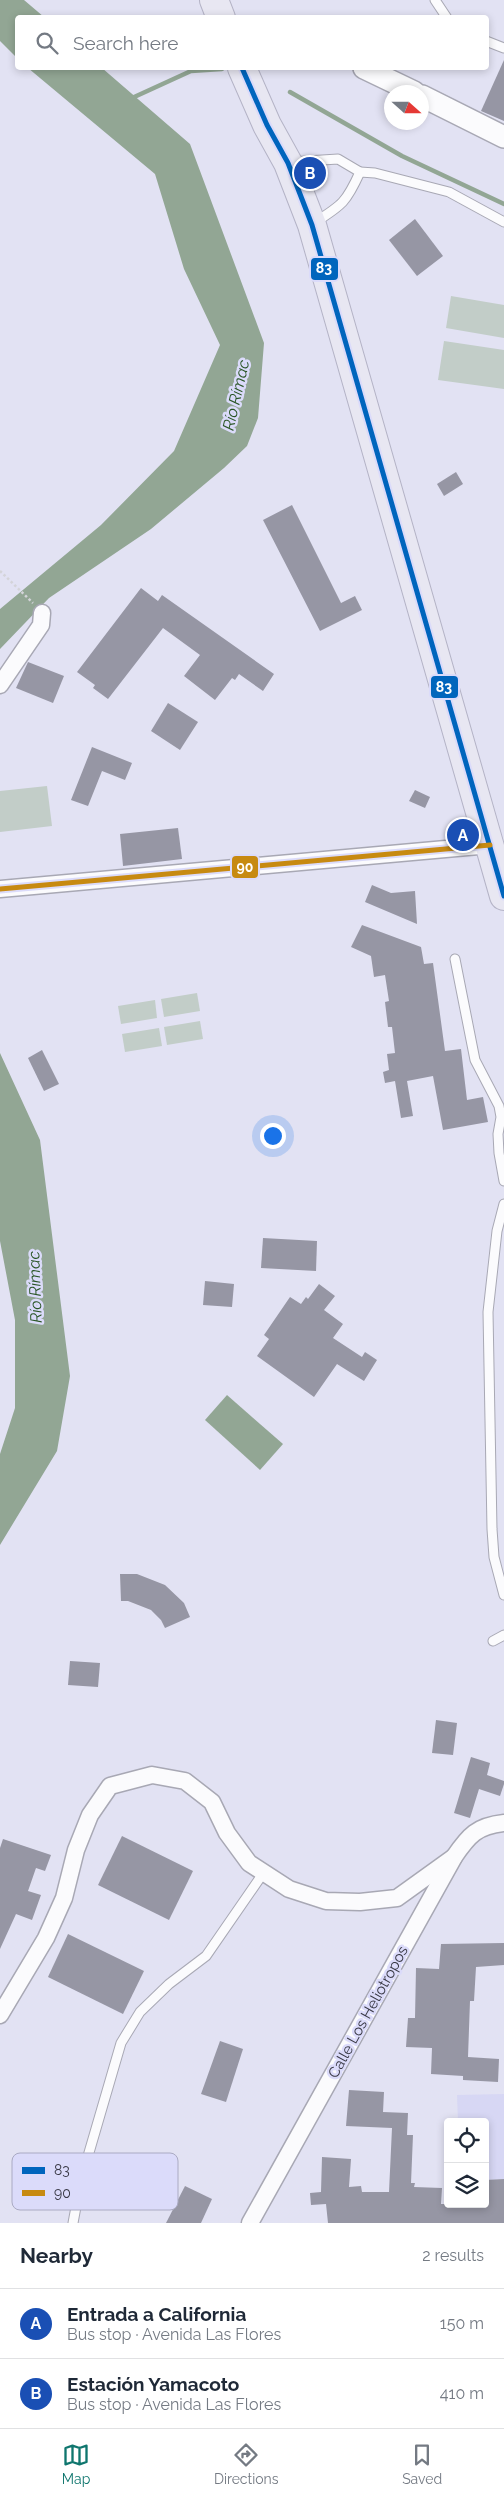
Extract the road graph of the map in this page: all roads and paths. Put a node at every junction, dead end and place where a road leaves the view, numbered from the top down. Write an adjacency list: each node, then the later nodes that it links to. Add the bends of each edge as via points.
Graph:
1 (214, 0): 4 (highway)
2 (233, 0): 5 (highway)
3 (435, 0): 6 (lane)
4 (220, 15)
5 (239, 15)
6 (445, 15)
7 (489, 42): 8 (lane)
8 (504, 48)
9 (243, 70): 15 (highway, via 266,125)
10 (262, 70): 15 (highway, via 282,119)
11 (368, 70): 12 (street)
12 (399, 85)
13 (429, 100): 14 (street)
14 (504, 137)
15 (288, 163): 16 (lane, via 338,159); 18 (highway)
16 (360, 172): 17 (lane, via 449,192); 18 (lane, via 349,197)
17 (504, 222)
18 (312, 225): 23 (highway)
19 (0, 571): 20 (path)
20 (22, 590)
21 (42, 613): 22 (street, via 40,625)
22 (0, 685)
23 (490, 845): 24 (street); 25 (highway)
24 (0, 889)
25 (504, 896)
26 (455, 959): 27 (lane, via 475,1060 499,1106 499,1153)
27 (504, 1181)
28 (504, 1204): 29 (lane, via 497,1231 488,1312 492,1530 494,1557)
29 (504, 1595)
30 (504, 1635): 31 (lane)
31 (493, 1640)
32 (504, 1823): 33 (street, Calle Los Heliotropos, via 485,1825 464,1841)
33 (454, 1857): 34 (street, via 397,1898 360,1902 326,1902 289,1889); 39 (street, Calle Los Heliotropos)
34 (264, 1872): 35 (street, via 243,1856 212,1802 185,1781 152,1775 110,1786 90,1815 76,1850 64,1898 46,1938); 36 (lane, via 206,1956 169,1984 140,2012 121,2043)
35 (0, 2014)
36 (89, 2153)
37 (75, 2210): 38 (lane)
38 (73, 2223)
39 (250, 2223)

